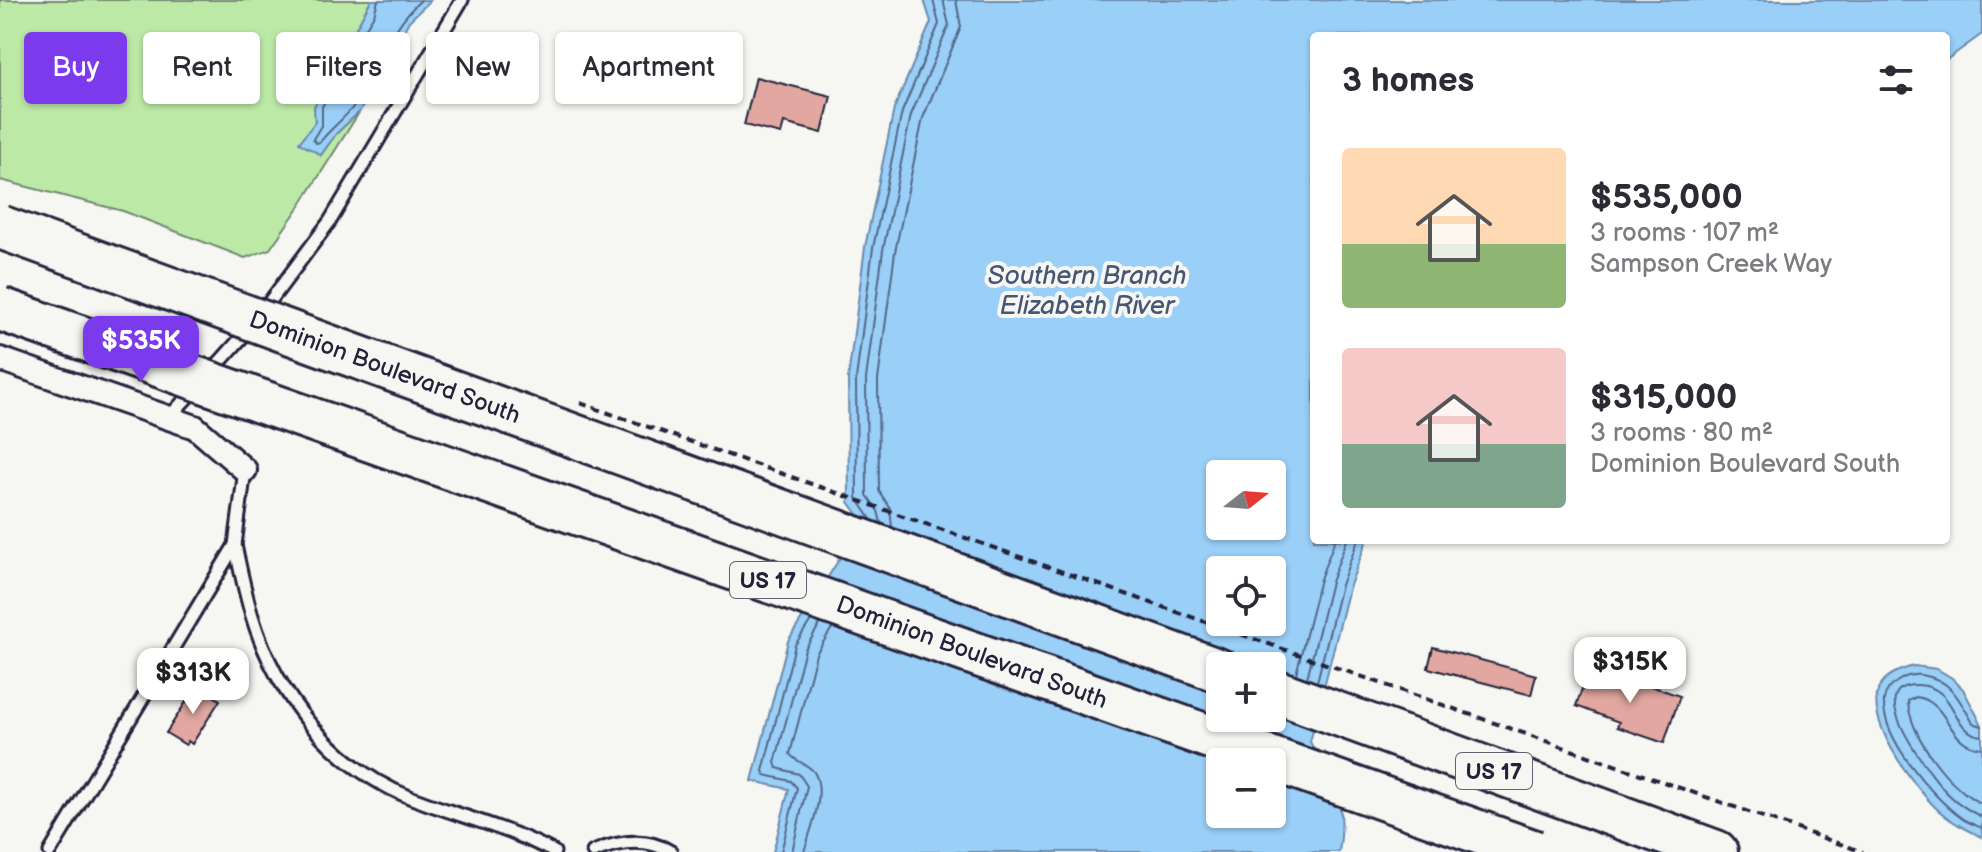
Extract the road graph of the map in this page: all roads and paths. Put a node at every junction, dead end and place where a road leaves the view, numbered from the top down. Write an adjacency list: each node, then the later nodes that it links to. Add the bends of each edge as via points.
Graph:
1 (462, 0): 6 (lane, via 330,221 237,344)
2 (0, 227): 9 (highway, Dominion Boulevard South, bridge)
3 (0, 309): 15 (highway, Dominion Boulevard South / US 17, bridge)
4 (0, 359): 6 (street)
5 (575, 401): 17 (path, bridge)
6 (169, 417): 7 (street, via 204,433)
7 (245, 470): 8 (lane)
8 (235, 545): 11 (lane); 12 (lane, via 263,647 300,713 329,745 408,797)
9 (1206, 666)
10 (1286, 695): 16 (highway, US 17)
11 (50, 852)
12 (554, 852)
13 (593, 852): 14 (lane, via 637,841)
14 (671, 852)
15 (1535, 852)
16 (1716, 852)
17 (1863, 852)

